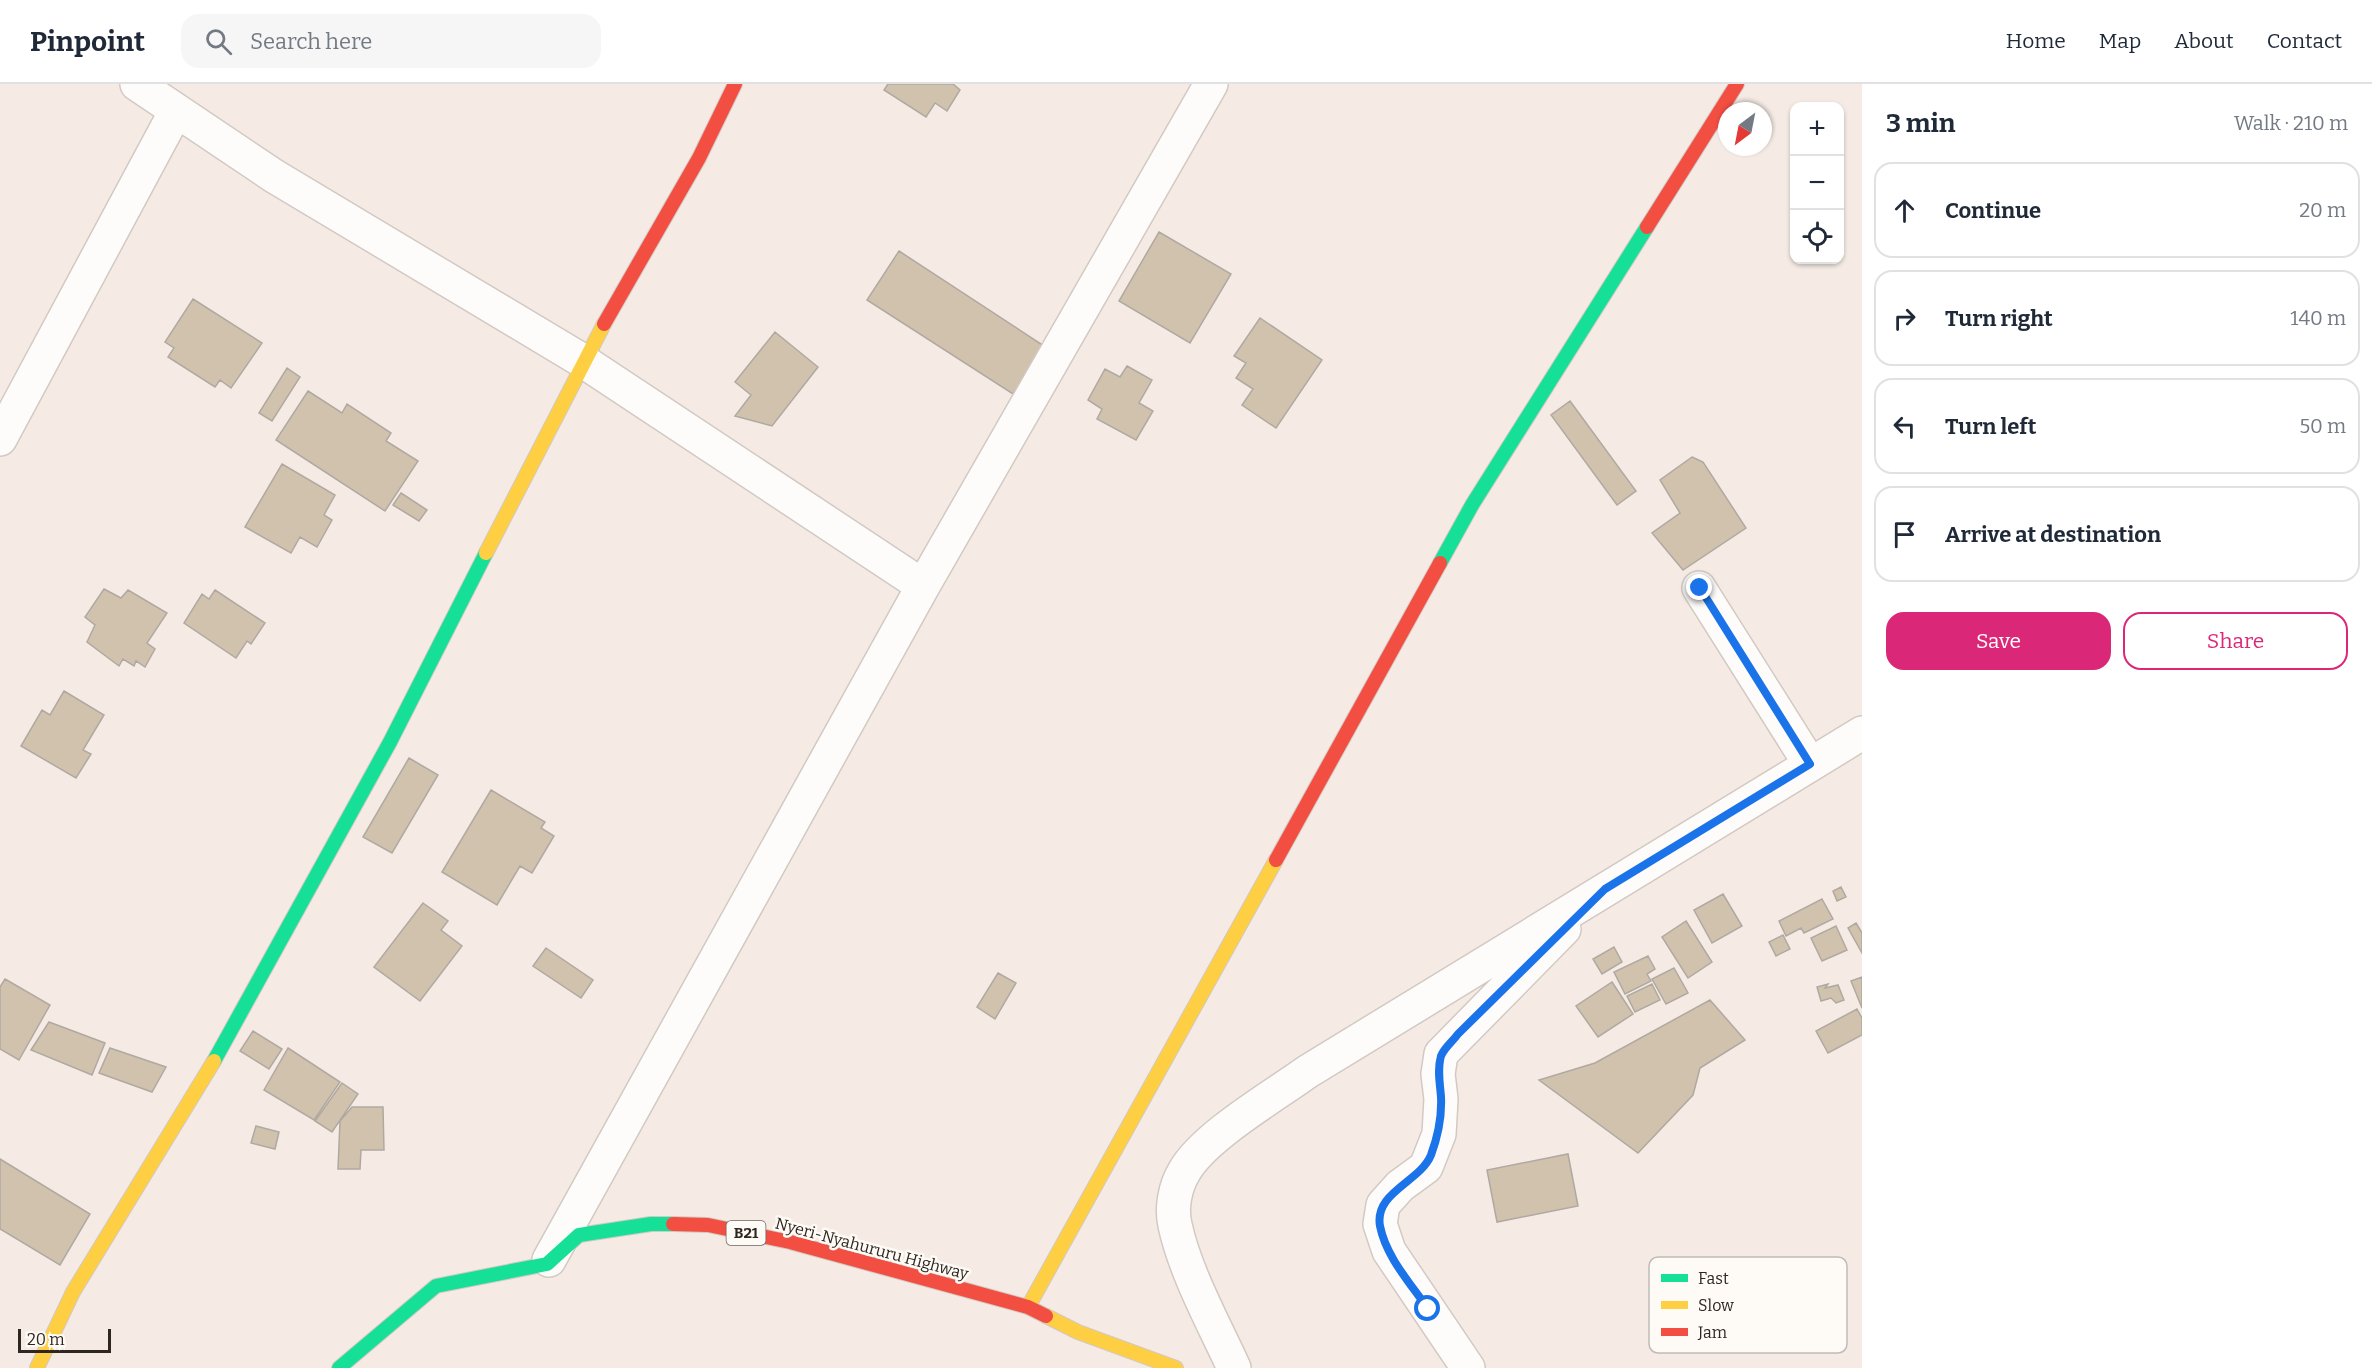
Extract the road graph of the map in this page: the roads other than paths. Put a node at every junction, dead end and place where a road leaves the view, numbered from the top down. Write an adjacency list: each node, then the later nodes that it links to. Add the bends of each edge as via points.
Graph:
1 (137, 84): 5 (street)
2 (735, 84): 6 (main road, via 699,158)
3 (1211, 84): 8 (street)
4 (1737, 84): 14 (main road, via 1472,505)
5 (176, 111): 6 (street, via 274,176); 7 (street)
6 (583, 361): 8 (street); 15 (main road, via 390,742 228,1038 73,1292)
7 (0, 439)
8 (922, 586): 13 (street)
9 (1700, 588): 11 (street)
10 (1862, 733): 11 (street)
11 (1810, 764): 12 (street)
12 (1605, 889): 18 (street, via 1307,1072 1221,1134 1194,1159 1177,1190 1175,1225 1192,1275); 19 (street, via 1441,1054 1439,1134 1426,1167 1383,1205 1380,1224 1389,1251)
13 (547, 1264): 14 (main road, Nyeri-Nyahururu Highway / B21, via 579,1234 651,1224 708,1225 789,1242); 16 (main road, via 436,1286)
14 (1028, 1307): 17 (main road, Nyeri-Nyahururu Highway / B21, via 1078,1332)
15 (36, 1368)
16 (339, 1368)
17 (1176, 1368)
18 (1234, 1368)
19 (1468, 1368)

